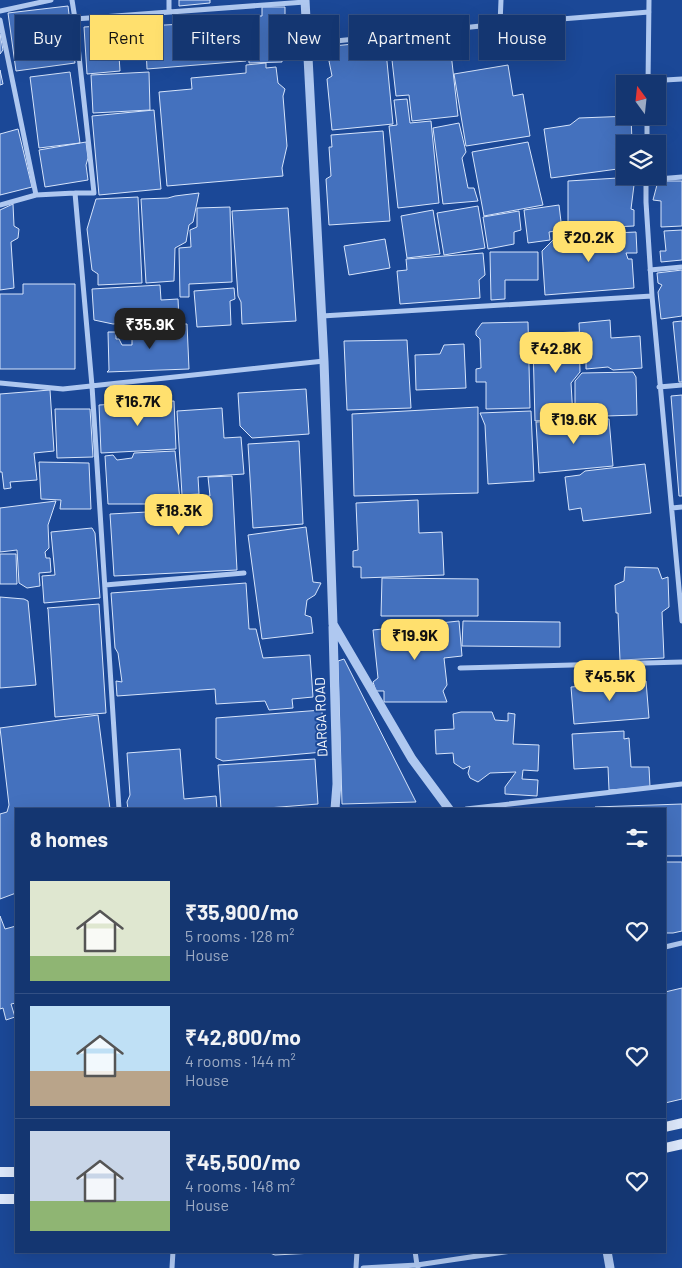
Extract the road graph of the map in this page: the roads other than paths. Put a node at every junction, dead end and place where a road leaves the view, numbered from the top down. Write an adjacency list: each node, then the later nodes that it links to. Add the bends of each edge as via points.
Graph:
1 (51, 0): 7 (street)
2 (72, 0): 10 (street)
3 (168, 0): 8 (street)
4 (501, 0): 12 (street)
5 (649, 0): 9 (street)
6 (305, 1): 8 (street); 11 (street, DARGA ROAD)
7 (0, 11)
8 (169, 12): 13 (street)
9 (649, 12): 14 (street); 20 (street)
10 (74, 15)
11 (306, 15)
12 (500, 15)
13 (80, 19)
14 (565, 19)
15 (0, 20): 27 (street)
16 (479, 26): 17 (street)
17 (339, 41)
18 (79, 60): 26 (street, via 94,193)
19 (308, 60): 32 (street, DARGA ROAD)
20 (648, 75)
21 (682, 79): 22 (street)
22 (666, 80)
23 (666, 177): 24 (street)
24 (682, 177)
25 (646, 185): 30 (street)
26 (75, 193): 27 (street); 36 (street)
27 (36, 195): 28 (street)
28 (0, 205)
29 (682, 266): 30 (street)
30 (650, 270): 31 (street)
31 (652, 296): 32 (street); 37 (street)
32 (322, 316): 33 (street, DARGA ROAD)
33 (324, 361): 36 (street); 43 (street, DARGA ROAD)
34 (0, 383): 36 (street, via 63,388)
35 (682, 385): 37 (street)
36 (92, 386): 41 (street)
37 (659, 387): 39 (street)
38 (682, 507): 39 (street)
39 (672, 508): 42 (street)
40 (244, 573): 41 (street)
41 (105, 585): 47 (street)
42 (682, 621)
43 (333, 624): 48 (street, DARGA ROAD); 49 (street, via 412,759)
44 (682, 662): 45 (street)
45 (460, 668)
46 (682, 784): 50 (street)
47 (119, 808)
48 (335, 808)
49 (448, 808)
50 (475, 808)
51 (682, 943): 52 (street)
52 (666, 947)
53 (682, 1123): 54 (main road)
54 (666, 1127)
55 (682, 1144): 56 (main road)
56 (666, 1148)
57 (0, 1172): 58 (main road)
58 (15, 1172)
59 (0, 1199): 60 (main road)
60 (15, 1199)
61 (174, 1253): 67 (street)
62 (357, 1253): 68 (street)
63 (415, 1253): 66 (street)
64 (499, 1253): 66 (street)
65 (607, 1253): 70 (street)
66 (418, 1266): 69 (street)
67 (172, 1268)
68 (356, 1268)
69 (363, 1268)
70 (610, 1268)

